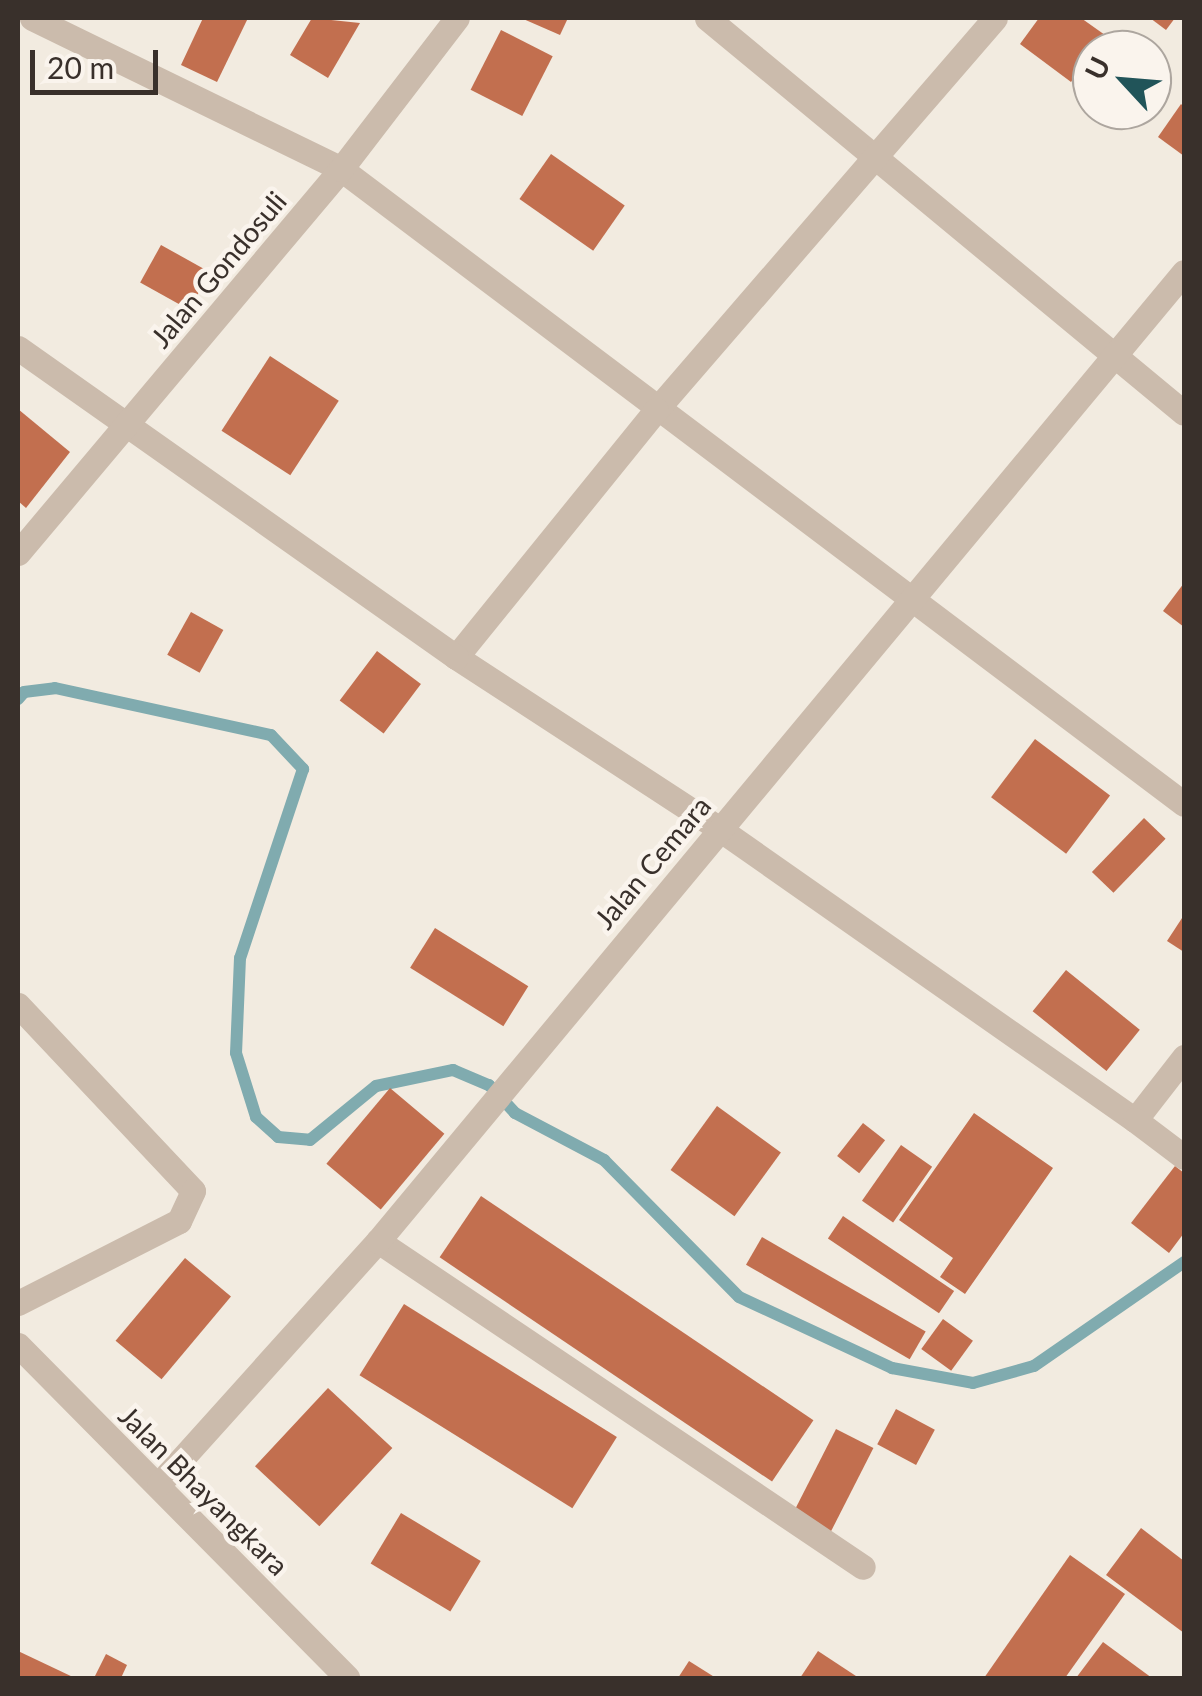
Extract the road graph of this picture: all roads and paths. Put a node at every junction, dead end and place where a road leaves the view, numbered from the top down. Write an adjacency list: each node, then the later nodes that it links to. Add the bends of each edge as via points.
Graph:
1 (32, 18): 6 (street)
2 (458, 18): 6 (street, Jalan Gondosuli)
3 (707, 18): 5 (street)
4 (995, 18): 5 (street)
5 (880, 155): 9 (street); 10 (street)
6 (341, 169): 10 (street); 12 (street, Jalan Gondosuli)
7 (1184, 272): 9 (street, Jalan Cemara)
8 (18, 348): 12 (street)
9 (1114, 356): 11 (street); 14 (street, Jalan Cemara)
10 (656, 410): 14 (street); 15 (street)
11 (1184, 414)
12 (127, 424): 13 (street, Jalan Gondosuli); 15 (street)
13 (18, 553)
14 (909, 598): 16 (street); 17 (street, Jalan Cemara)
15 (456, 656): 17 (street)
16 (1184, 804)
17 (718, 828): 20 (street); 22 (street, Jalan Cemara)
18 (18, 1005): 23 (street, via 193,1191 179,1221)
19 (1184, 1057): 20 (street)
20 (1135, 1120): 21 (street)
21 (1184, 1157)
22 (378, 1240): 25 (street, Jalan Cemara); 26 (street)
23 (18, 1303)
24 (18, 1344): 25 (street, Jalan Bhayangkara)
25 (159, 1484): 27 (street, Jalan Bhayangkara)
26 (863, 1567)
27 (346, 1678)

